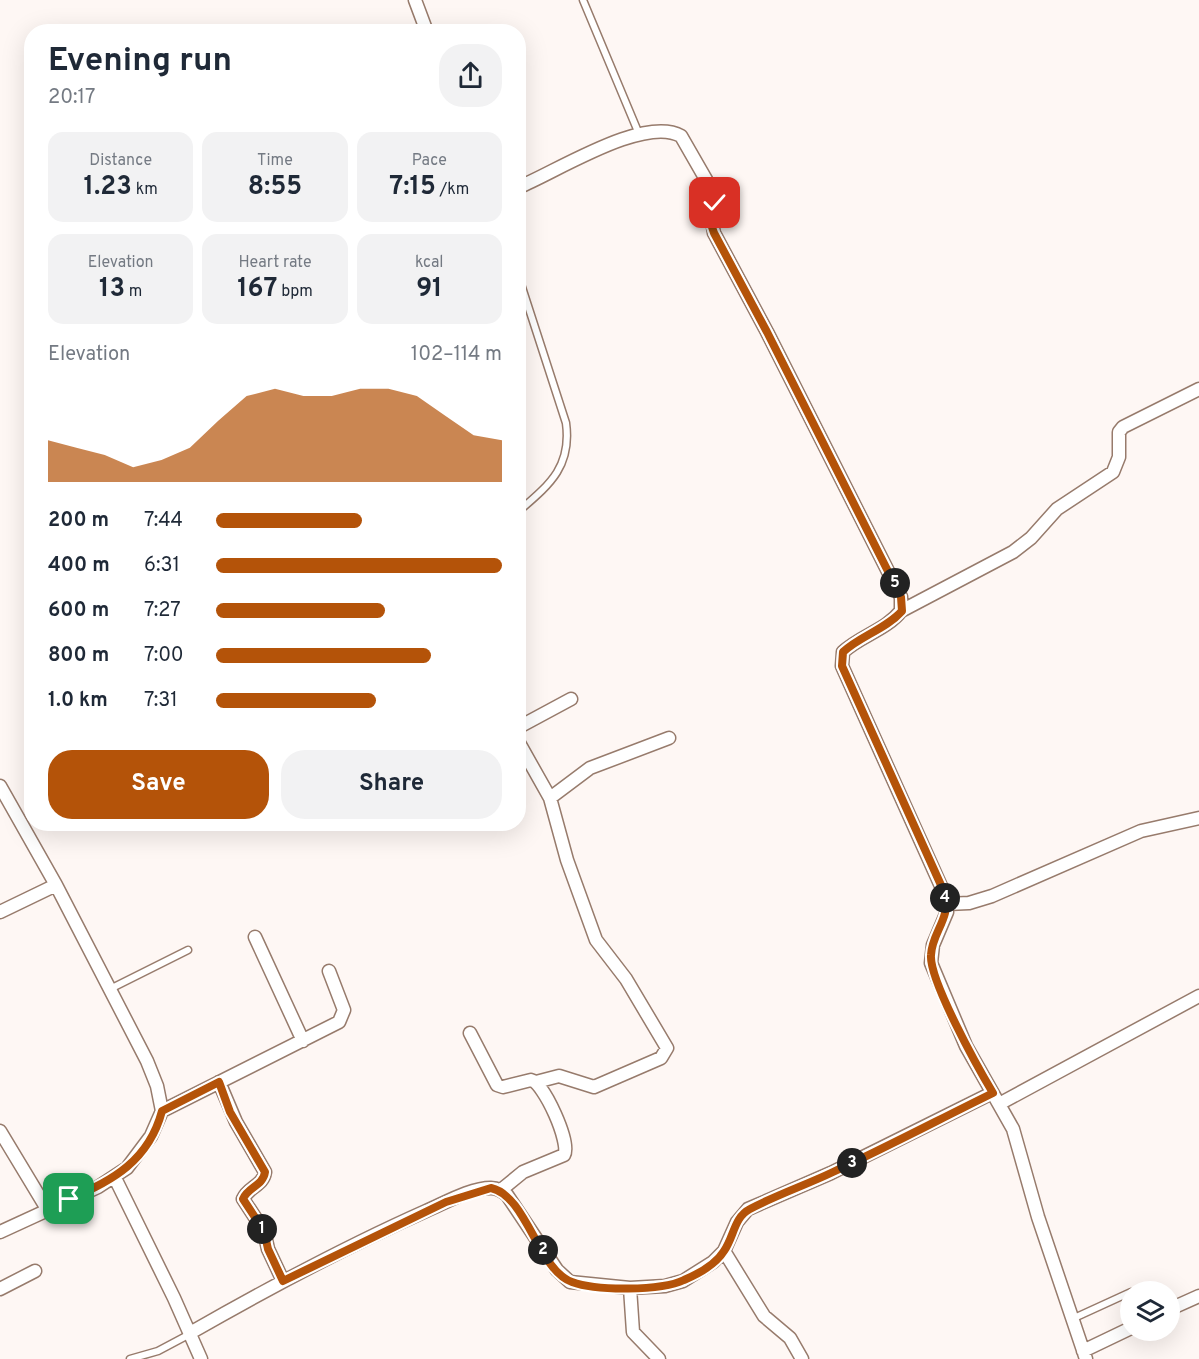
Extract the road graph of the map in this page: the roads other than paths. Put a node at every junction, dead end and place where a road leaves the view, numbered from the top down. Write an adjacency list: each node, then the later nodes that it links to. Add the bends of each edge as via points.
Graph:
1 (415, 0): 3 (street)
2 (583, 0): 4 (lane)
3 (424, 24)
4 (639, 135): 5 (street, via 602,146); 9 (street, via 667,132 681,136 707,180 715,196 711,224 714,233 897,588)
5 (526, 184)
6 (526, 300): 8 (lane, via 566,423 568,441 553,480)
7 (1199, 389): 9 (street, via 1123,427 1113,472 1057,509 1022,546)
8 (526, 505)
9 (902, 611): 20 (street, via 849,646 843,652 842,666)
10 (571, 699): 11 (street)
11 (526, 723)
12 (669, 738): 15 (street, via 590,768)
13 (526, 755): 15 (street)
14 (0, 786): 17 (street)
15 (550, 798): 30 (street, via 596,940 626,978 667,1048 661,1058 594,1087 559,1076)
16 (1199, 818): 20 (street, via 1141,831 992,896)
17 (24, 828)
18 (25, 831): 19 (street)
19 (56, 885): 21 (street); 25 (street)
20 (947, 904): 31 (street, via 931,963 966,1046)
21 (0, 912)
22 (255, 937): 28 (street)
23 (188, 950): 25 (lane)
24 (329, 971): 28 (street, via 344,1015 334,1026)
25 (110, 989): 33 (street, via 147,1061)
26 (1199, 996): 32 (street)
27 (470, 1033): 30 (street, via 497,1085)
28 (303, 1041): 29 (street)
29 (219, 1082): 33 (street); 41 (street, via 230,1112 265,1172 261,1182 243,1199 264,1231)
30 (537, 1082): 36 (street, via 567,1150 559,1158 523,1173)
31 (993, 1093): 32 (street); 39 (street, via 748,1209 737,1222)
32 (999, 1104): 47 (street, via 1019,1146)
33 (162, 1111): 35 (street, via 139,1153)
34 (0, 1131): 37 (street)
35 (116, 1178): 37 (street); 48 (street)
36 (501, 1190): 41 (street, via 480,1190 446,1202); 42 (street, via 563,1277 580,1284)
37 (47, 1209): 38 (street)
38 (0, 1232)
39 (724, 1251): 42 (street, via 683,1281); 54 (street, via 764,1316 790,1338)
40 (35, 1271): 43 (street)
41 (283, 1281): 48 (street)
42 (630, 1288): 53 (street, via 633,1332)
43 (0, 1289)
44 (1199, 1296): 46 (street)
45 (1120, 1297): 47 (lane)
46 (1180, 1305)
47 (1072, 1319): 50 (street)
48 (190, 1333): 51 (lane, via 158,1351); 52 (street)
49 (1120, 1334): 50 (street)
50 (1084, 1355)
51 (130, 1359)
52 (201, 1359)
53 (659, 1359)
54 (802, 1359)

